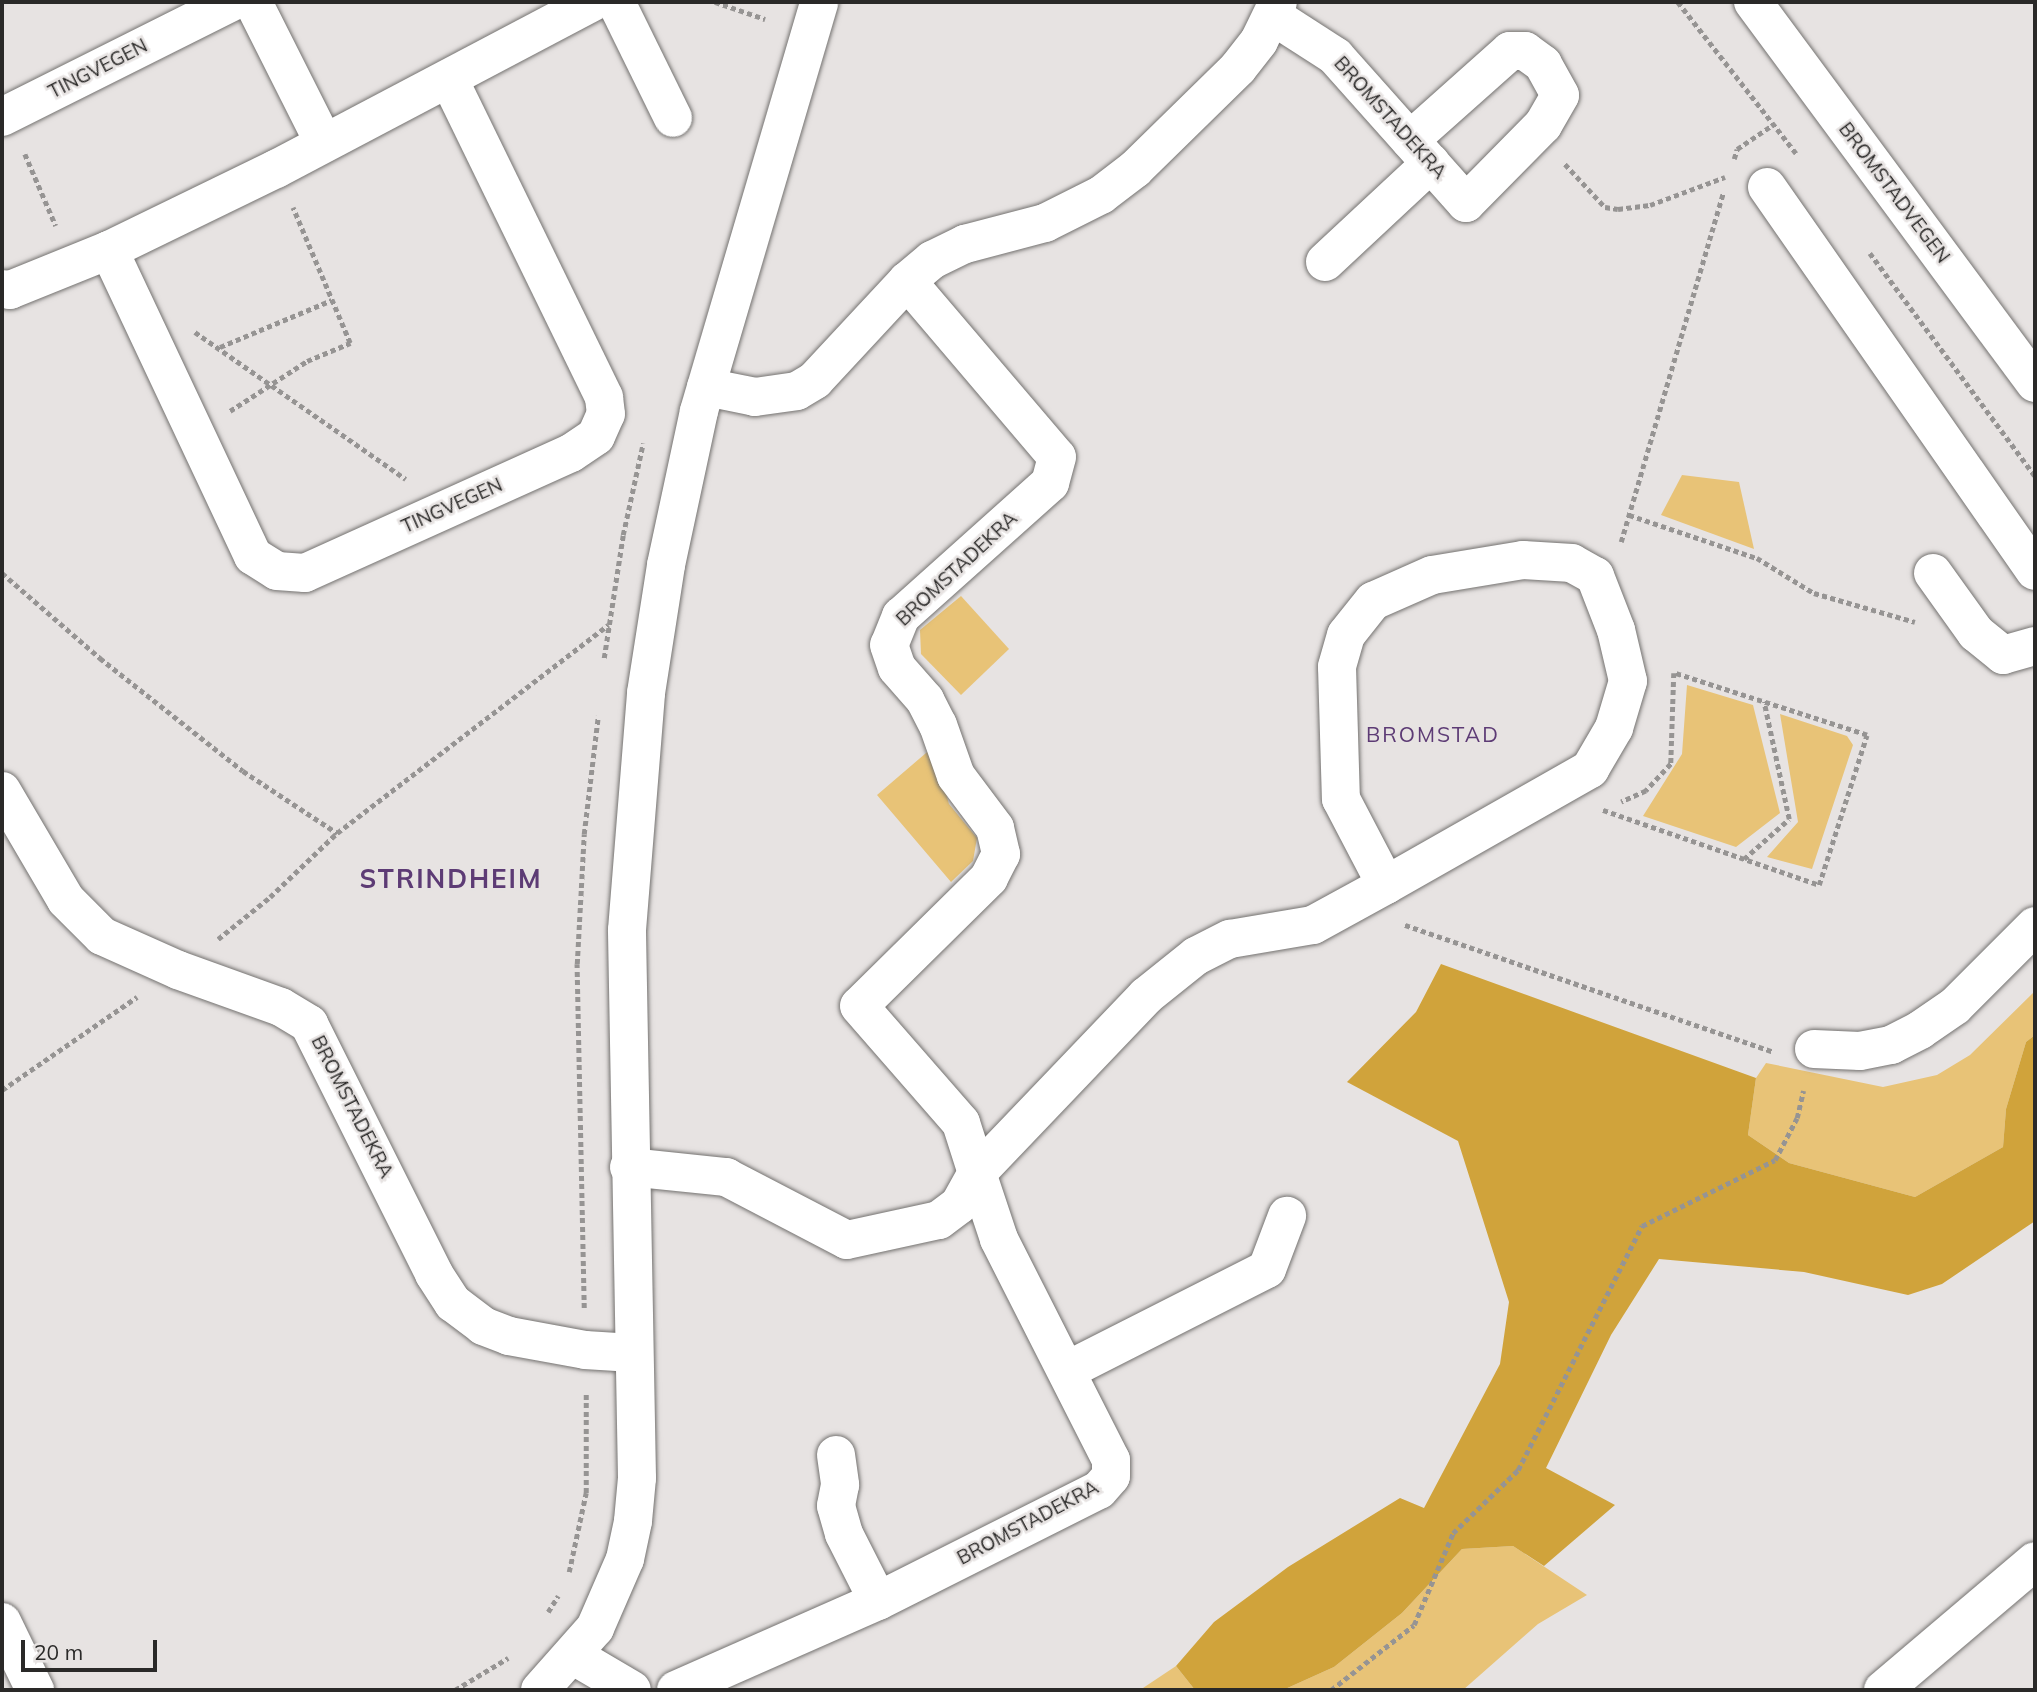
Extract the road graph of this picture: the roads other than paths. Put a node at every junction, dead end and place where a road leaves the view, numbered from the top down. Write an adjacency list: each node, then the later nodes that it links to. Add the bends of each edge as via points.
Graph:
1 (232, 2): 9 (street, TINGVEGEN)
2 (253, 2): 11 (street)
3 (593, 2): 8 (street)
4 (616, 2): 10 (street)
5 (818, 2): 19 (street)
6 (1752, 2): 18 (street, BROMSTADVEGEN)
7 (1276, 9): 12 (street, BROMSTADEKRA, via 1335,56); 16 (street, BROMSTADEKRA, via 1238,68 1135,169 1101,195 1045,223 965,244 932,260)
8 (449, 79): 11 (street); 14 (street, TINGVEGEN, via 598,379 606,414 596,436 586,445 305,573 277,571 253,556)
9 (5, 116)
10 (673, 118)
11 (323, 141): 14 (street, via 276,169)
12 (1421, 152): 12 (street, BROMSTADEKRA, via 1510,51 1525,51 1543,64 1560,95 1559,104 1466,203); 15 (street)
13 (1767, 187): 20 (street)
14 (109, 250): 17 (street, via 10,290)
15 (1325, 262)
16 (907, 281): 19 (street, BROMSTADEKRA, via 815,380 797,391 755,397); 28 (street, BROMSTADEKRA, via 1057,457 1050,483 901,616 889,645 897,668 925,700 968,796 995,828 1001,854 989,878 859,1006 961,1123)
17 (2, 289)
18 (2035, 383)
19 (706, 387): 27 (street, via 666,565 634,808 627,930)
20 (2035, 571)
21 (1933, 573): 22 (street, via 1976,633 2003,655)
22 (2035, 646)
23 (2, 791): 30 (street, BROMSTADEKRA, via 82,918 125,949 281,1007 309,1024 434,1274 453,1303 483,1326 509,1336 585,1350)
24 (1386, 885): 24 (street, via 1590,769 1614,728 1628,681 1616,630 1595,576 1572,563 1523,560 1432,575 1373,601 1346,635 1337,667 1341,799); 28 (street, via 1313,925 1230,939 1196,956 1146,996)
25 (2035, 926): 26 (street, via 1955,1006 1920,1030 1892,1045)
26 (1812, 1057)
27 (629, 1167): 28 (street, via 726,1177 847,1240 939,1220 959,1205); 30 (street)
28 (977, 1173): 31 (street, BROMSTADEKRA, via 999,1239)
29 (1287, 1216): 31 (street, via 1267,1269)
30 (633, 1353): 36 (street, via 637,1478 633,1521 612,1593)
31 (1068, 1370): 34 (street, BROMSTADEKRA, via 1111,1460 1111,1476 1099,1490)
32 (836, 1455): 34 (street, via 836,1506 844,1534)
33 (2035, 1561): 41 (street)
34 (878, 1601): 40 (street, BROMSTADEKRA)
35 (2, 1622): 37 (street)
36 (574, 1656): 38 (street); 39 (street)
37 (35, 1690)
38 (540, 1690)
39 (632, 1690)
40 (676, 1690)
41 (1883, 1690)

